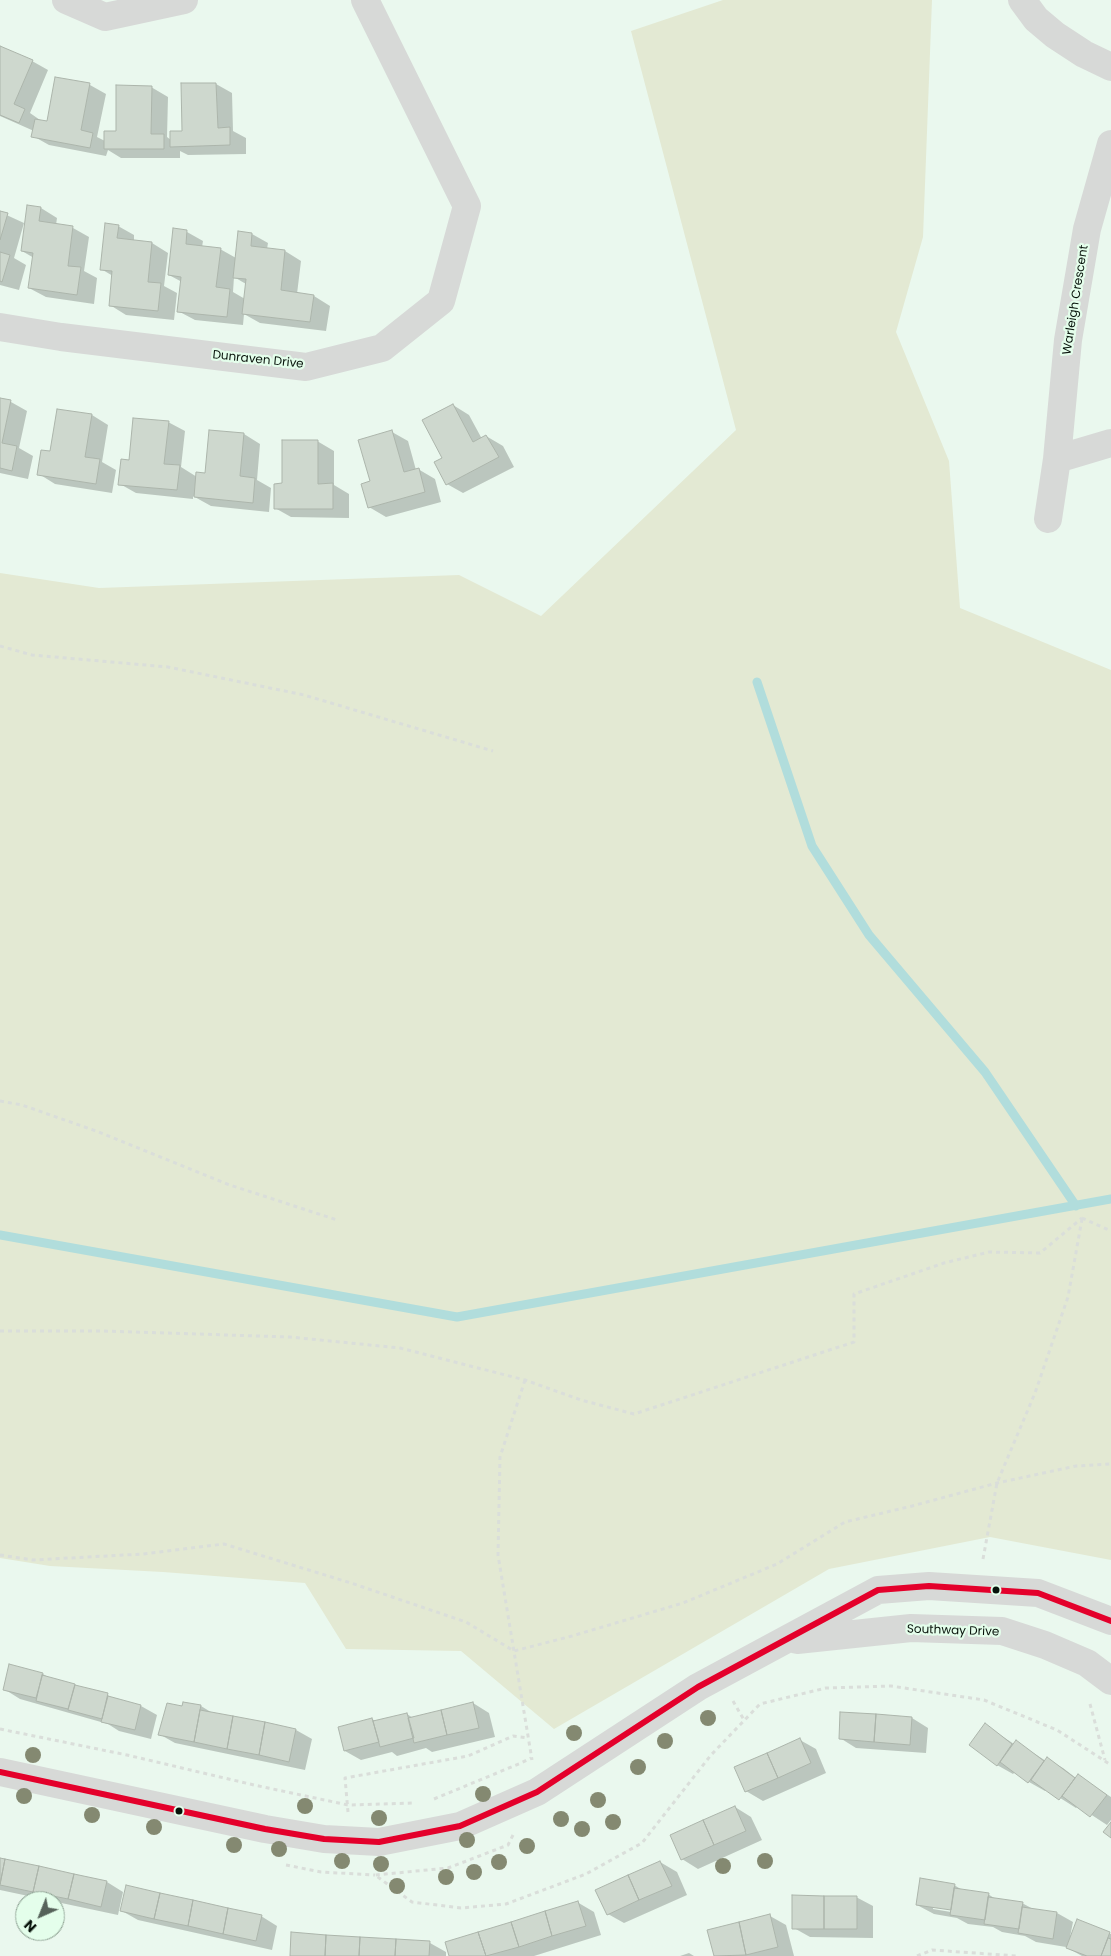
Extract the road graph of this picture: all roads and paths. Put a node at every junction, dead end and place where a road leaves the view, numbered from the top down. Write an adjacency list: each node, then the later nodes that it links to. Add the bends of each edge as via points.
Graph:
1 (66, 0): 2 (street, via 105,17)
2 (184, 0)
3 (364, 0): 7 (street, Dunraven Drive, via 467,206 441,301 382,348 306,367 61,338)
4 (1022, 0): 5 (street, via 1054,35)
5 (1111, 67)
6 (1111, 144): 9 (street, Warleigh Crescent, via 1086,238 1068,340)
7 (0, 327)
8 (1111, 444): 9 (street)
9 (1057, 459): 10 (street, Warleigh Crescent)
10 (1048, 519)
11 (0, 646): 12 (path, via 32,655 168,667 304,695)
12 (494, 751)
13 (0, 1101): 15 (path, via 78,1124 227,1184)
14 (1082, 1218): 16 (path); 18 (path, via 1040,1253 989,1252 944,1263 854,1294 854,1342 634,1414); 20 (path, via 1068,1297 1035,1393)
15 (337, 1220)
16 (1111, 1231)
17 (0, 1331): 18 (path, via 290,1336 400,1348)
18 (525, 1380): 25 (path, via 500,1457 498,1555)
19 (1111, 1464): 20 (path, via 1076,1466)
20 (997, 1484): 22 (path); 25 (path, via 845,1522 777,1564 683,1603)
21 (0, 1556): 25 (path, via 33,1560 143,1554 224,1544 466,1622)
22 (977, 1588): 23 (street, Southway Drive, via 1038,1593); 24 (street, Southway Drive, via 929,1586 878,1590)
23 (1111, 1621)
24 (784, 1641): 26 (street, Southway Drive, via 911,1628 1002,1631); 34 (street, Southway Drive, via 698,1687)
25 (514, 1651): 29 (path)
26 (1087, 1663): 27 (street, Southway Drive); 31 (path, via 1087,1692)
27 (1111, 1681)
28 (0, 1729): 37 (path)
29 (528, 1738): 30 (path); 37 (path, via 513,1736 468,1756 344,1778)
30 (531, 1758): 34 (path); 35 (path)
31 (1105, 1761): 32 (path); 34 (path, via 1056,1730 984,1700 891,1686 826,1688 760,1704 711,1755 642,1843 586,1874 506,1904 461,1908 412,1902 375,1876 448,1868 508,1845)
32 (1111, 1765)
33 (0, 1772): 34 (street, Southway Drive, via 265,1829 324,1840 359,1842 379,1842 460,1826)
34 (537, 1792)
35 (433, 1799)
36 (415, 1803): 37 (path)
37 (348, 1805)
38 (917, 1956): 39 (path, via 932,1950)
39 (1017, 1956)

